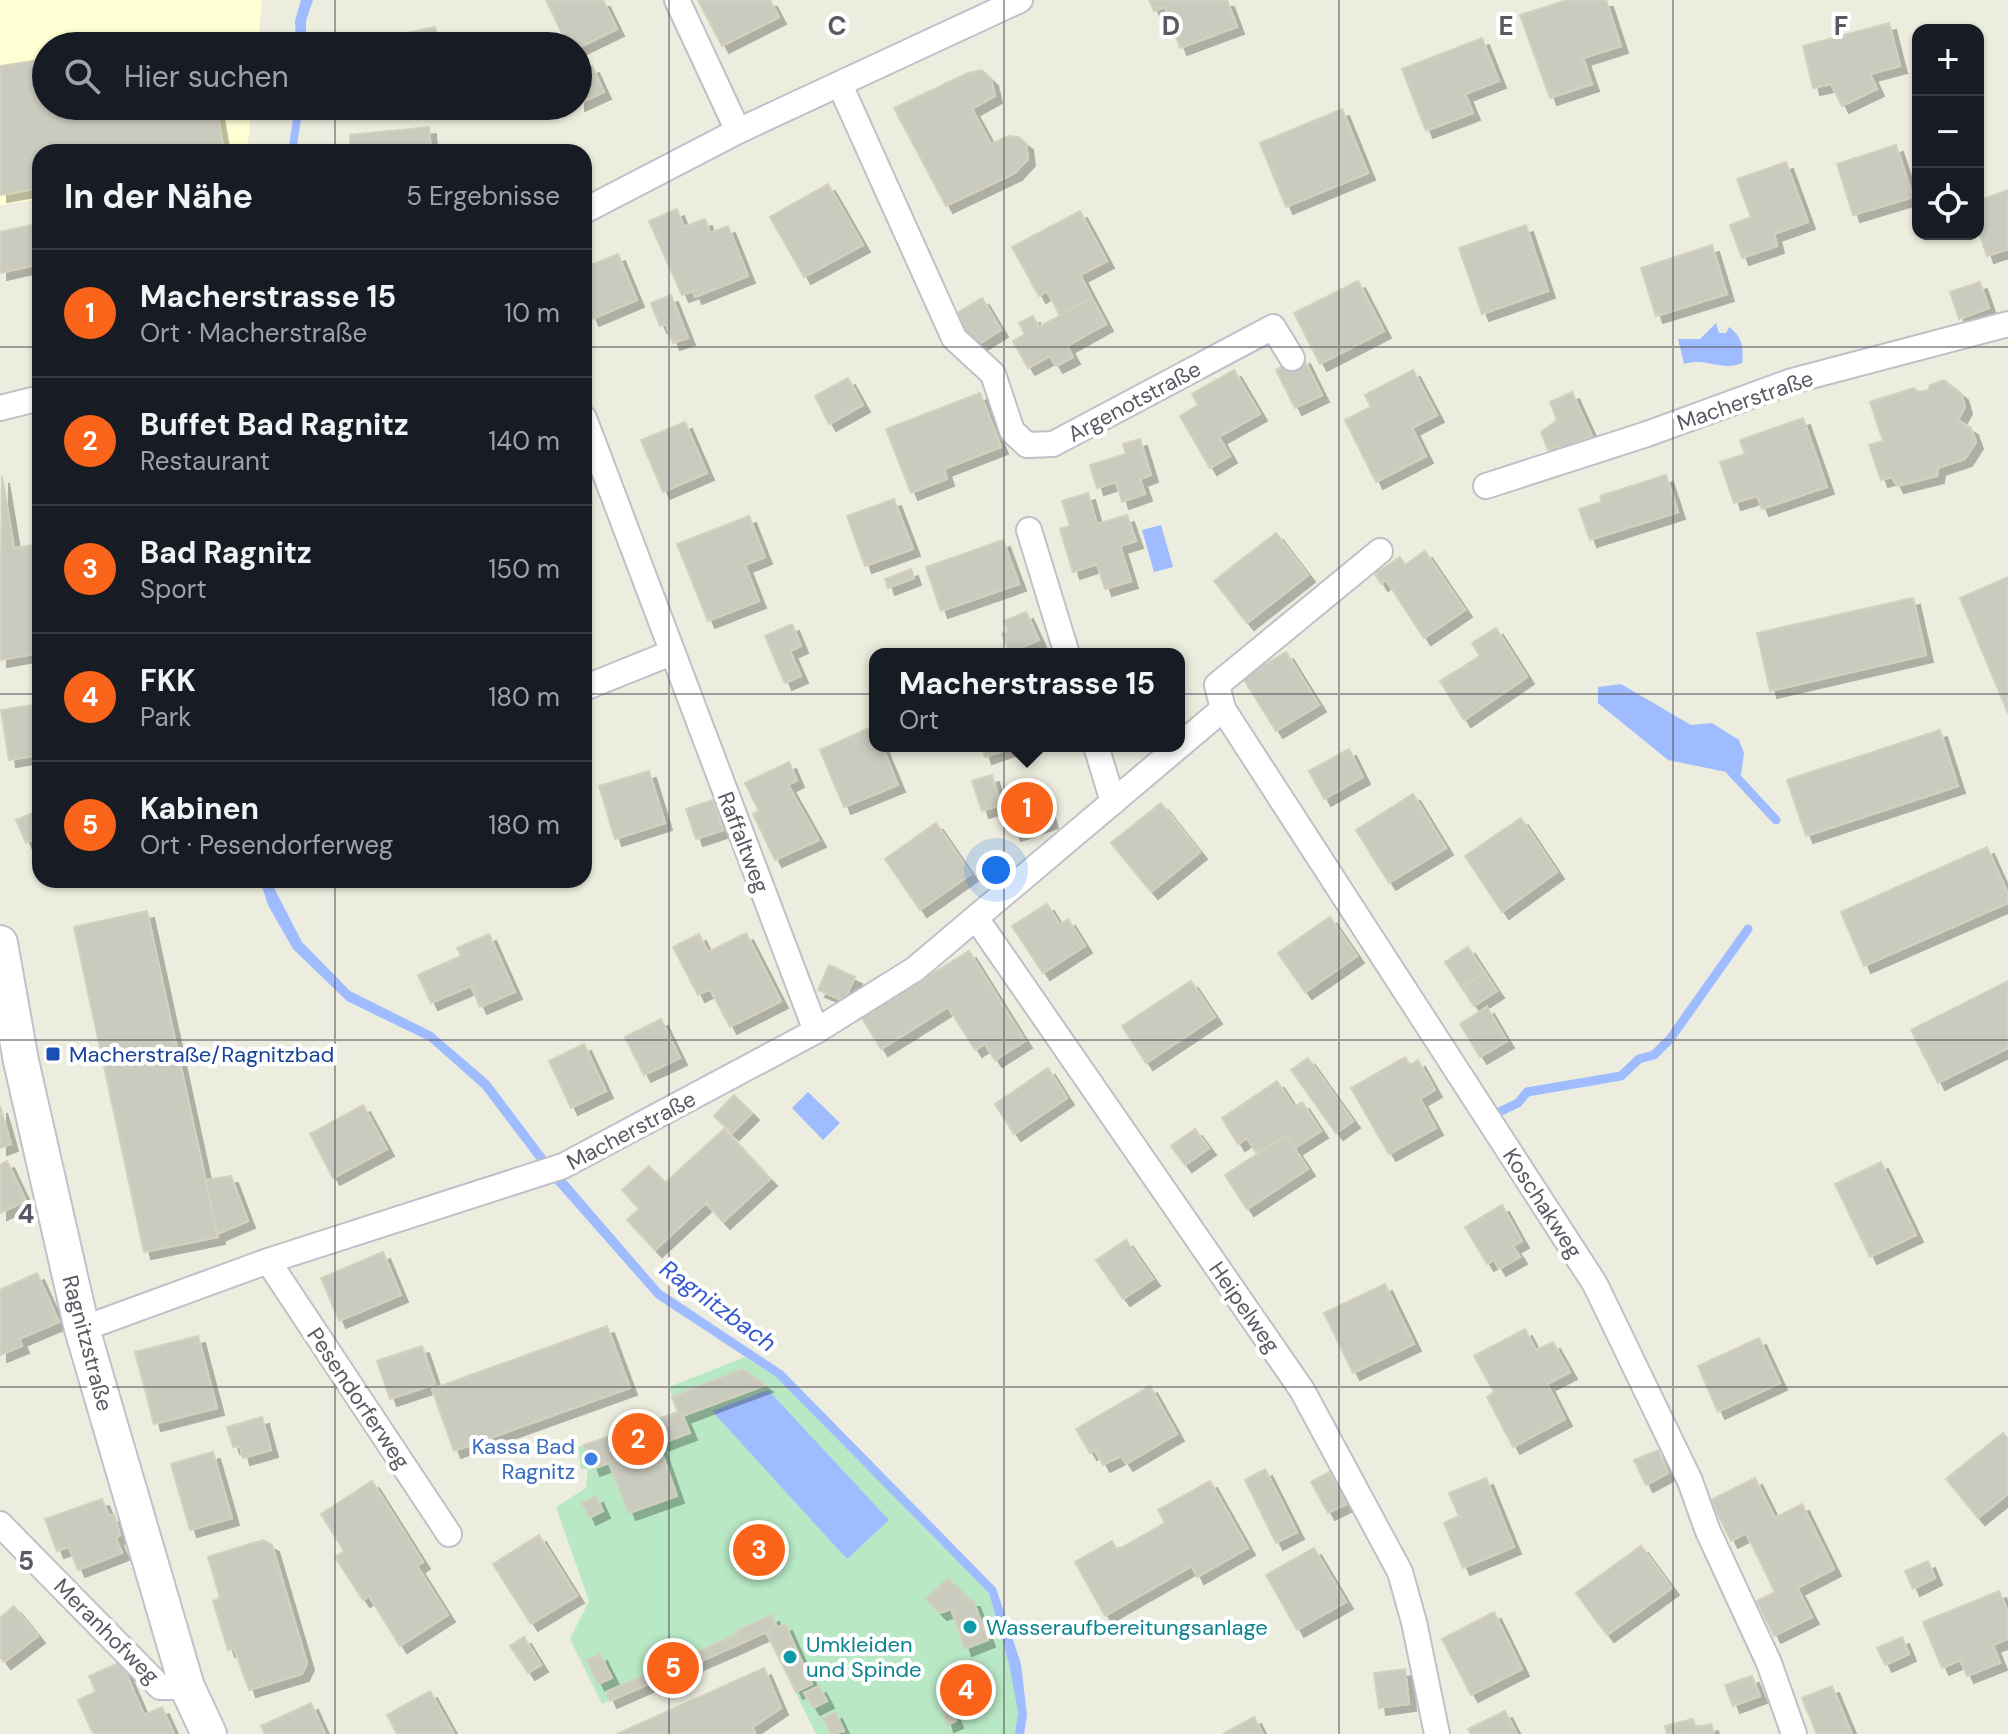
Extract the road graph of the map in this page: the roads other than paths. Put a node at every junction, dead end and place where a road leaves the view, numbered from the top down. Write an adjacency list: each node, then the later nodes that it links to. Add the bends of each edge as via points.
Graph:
1 (677, 0): 4 (street)
2 (1020, 0): 3 (street)
3 (840, 85): 4 (street); 7 (street, Argenotstraße, via 954,338 993,374 1012,431 1027,445 1053,444 1273,327)
4 (738, 131): 5 (street)
5 (592, 207)
6 (2008, 324): 11 (street, Macherstraße, via 1792,381)
7 (1292, 358)
8 (32, 400): 9 (street)
9 (0, 408)
10 (592, 440): 15 (street, Raffaltweg)
11 (1486, 486)
12 (1029, 530): 14 (street)
13 (1380, 551): 17 (street, via 1217,685)
14 (1065, 648)
15 (671, 653): 16 (street); 24 (street, Raffaltweg)
16 (592, 685)
17 (1223, 709): 18 (street, Macherstraße); 32 (street, Koschakweg, via 1595,1284 1690,1481)
18 (1185, 741)
19 (1098, 752): 21 (street)
20 (1172, 752): 21 (street, Macherstraße)
21 (1113, 802): 22 (street, Macherstraße)
22 (976, 918): 24 (street, Macherstraße, via 915,969); 31 (street, Heipelweg, via 1302,1390 1400,1572)
23 (0, 943): 26 (main road, Ragnitzstraße)
24 (816, 1031): 25 (street, Macherstraße, via 563,1166)
25 (268, 1261): 26 (street, Macherstraße); 28 (street, Pesendorferweg)
26 (82, 1329): 29 (main road, Ragnitzstraße)
27 (0, 1524): 29 (street, Meranhofweg, via 160,1687)
28 (449, 1534)
29 (187, 1687): 30 (main road, Ragnitzstraße)
30 (209, 1734)
31 (1437, 1734)
32 (1794, 1734)

